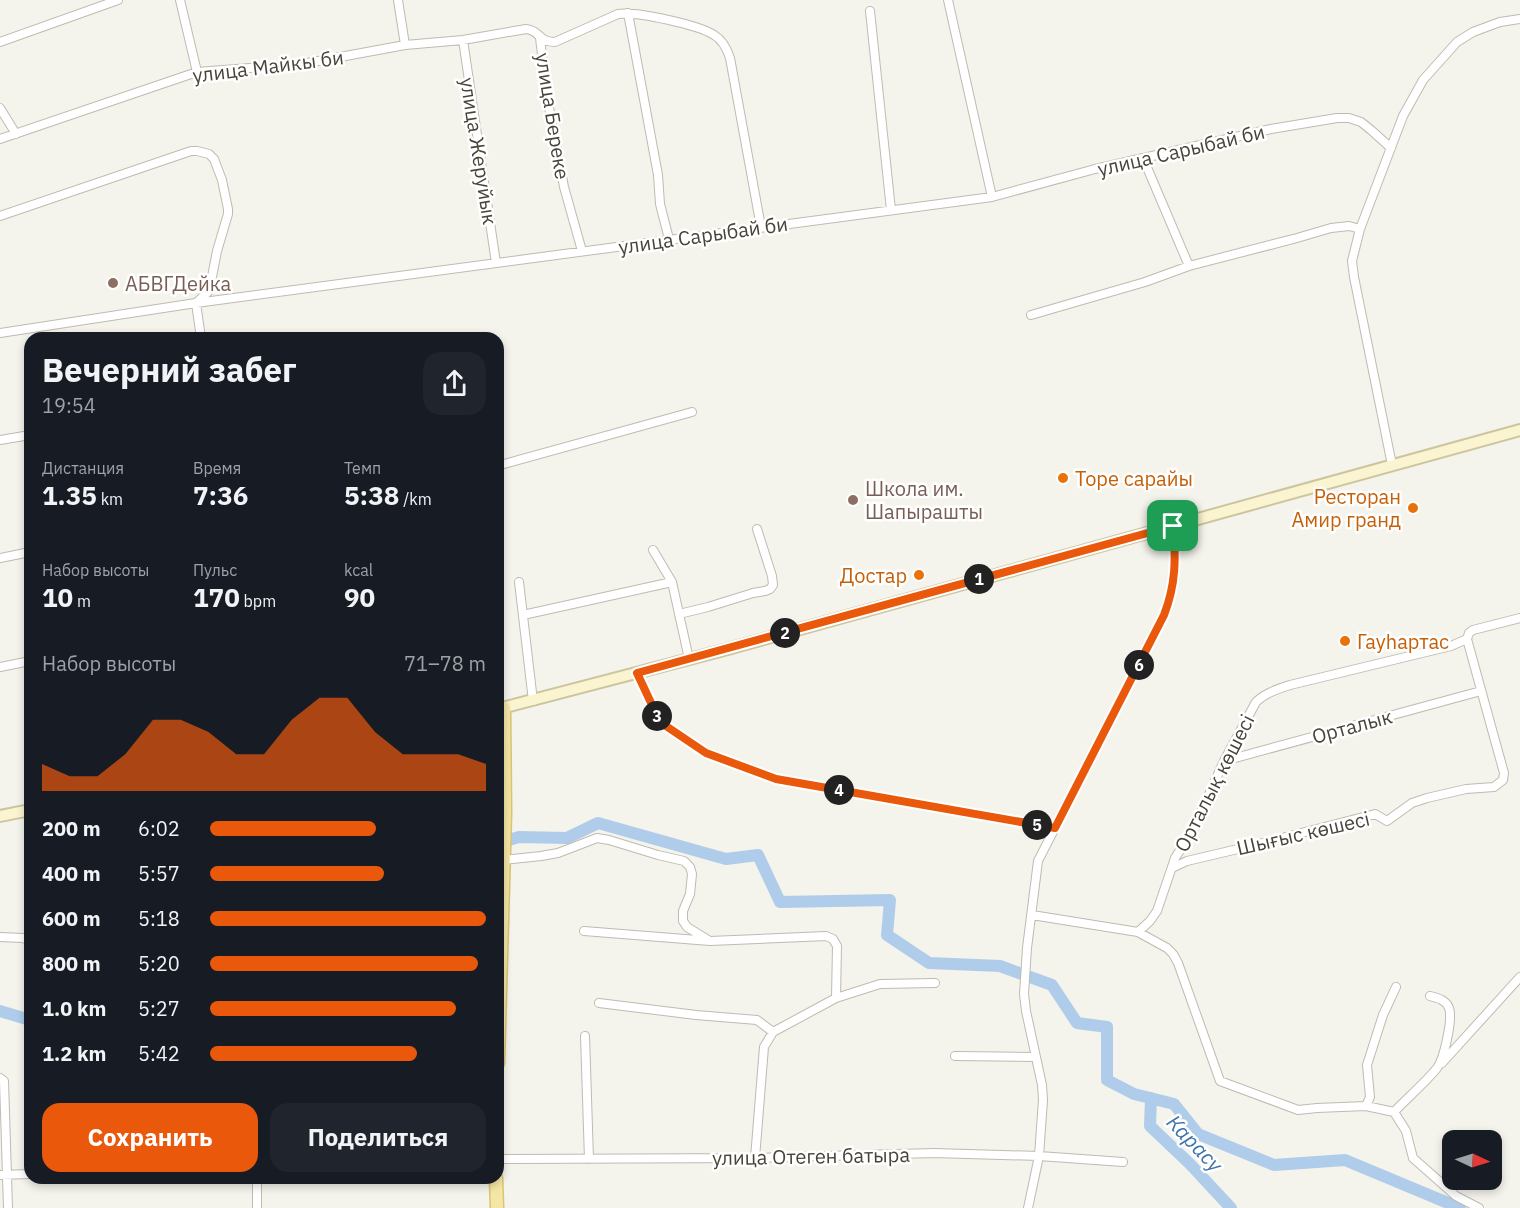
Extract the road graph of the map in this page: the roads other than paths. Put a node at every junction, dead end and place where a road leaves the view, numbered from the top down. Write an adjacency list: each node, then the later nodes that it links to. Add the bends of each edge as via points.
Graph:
1 (118, 0): 10 (street)
2 (180, 0): 12 (street)
3 (398, 0): 11 (street)
4 (948, 0): 18 (street)
5 (870, 11): 19 (street)
6 (628, 14): 8 (street, улица Береке, via 618,14 555,42); 21 (street, улица Береке, via 686,24 714,34 728,50); 23 (street)
7 (1520, 19): 16 (street, via 1500,22 1456,42 1423,80)
8 (540, 38): 9 (street, улица Майкы би, via 526,29); 24 (street, улица Береке, via 562,176)
9 (463, 40): 11 (street, улица Майкы би); 25 (street, улица Жеруйык)
10 (0, 42)
11 (405, 45): 12 (street, улица Майкы би, via 302,64)
12 (197, 72): 14 (street, улица Майкы би)
13 (0, 108): 14 (street)
14 (16, 134): 15 (street, улица Майкы би)
15 (0, 139)
16 (1391, 148): 17 (street, улица Сарыбай би, via 1361,122 1337,118); 22 (street)
17 (1143, 158): 18 (street, улица Сарыбай би); 26 (street)
18 (992, 197): 19 (street, улица Сарыбай би)
19 (891, 210): 21 (street, улица Сарыбай би)
20 (0, 216): 27 (street, via 191,151 209,154 222,180 228,214 208,292)
21 (761, 227): 23 (street, улица Сарыбай би)
22 (1360, 229): 26 (street, via 1331,228); 36 (street, via 1352,261 1354,277)
23 (669, 239): 24 (street, улица Сарыбай би)
24 (582, 251): 25 (street, улица Сарыбай би)
25 (496, 263): 27 (street, улица Сарыбай би)
26 (1189, 266): 28 (street)
27 (196, 303): 29 (street); 30 (street, улица Сарыбай би)
28 (1031, 315)
29 (200, 332)
30 (0, 333)
31 (692, 412): 35 (street)
32 (1520, 430): 36 (main road)
33 (24, 436): 34 (street)
34 (0, 440)
35 (504, 464)
36 (1392, 465): 37 (main road)
37 (1173, 526): 48 (main road); 59 (street, via 1176,556 1171,596 1164,615)
38 (757, 529): 44 (street, via 772,576 770,589)
39 (653, 550): 43 (street)
40 (24, 553): 41 (street)
41 (0, 558)
42 (519, 582): 45 (street)
43 (672, 582): 44 (street); 45 (street)
44 (679, 614): 48 (street)
45 (523, 615): 53 (street)
46 (1520, 618): 47 (street, Орталық көшесі, via 1473,630)
47 (1467, 639): 52 (street); 55 (street, Орталық көшесі, via 1272,691 1256,702)
48 (689, 660): 51 (main road)
49 (24, 661): 50 (street)
50 (0, 667)
51 (637, 673): 53 (main road); 59 (street, via 660,722 706,753 776,779)
52 (1480, 691): 55 (street, Орталык); 62 (street, Шығыс көшесі, via 1504,772 1503,780 1494,787 1458,790 1419,800 1387,821 1376,814)
53 (533, 701): 54 (main road)
54 (504, 707)
55 (1224, 761): 62 (street, Орталық көшесі)
56 (504, 787): 60 (main road)
57 (24, 811): 58 (main road)
58 (0, 816)
59 (1055, 828): 63 (street, via 1038,861)
60 (504, 834)
61 (504, 856): 68 (street, via 558,853 597,838 684,861 692,874 683,921)
62 (1172, 868): 65 (street, Орталық көшесі, via 1157,911)
63 (1032, 915): 65 (street); 78 (street, via 1024,994)
64 (584, 931): 68 (street)
65 (1138, 932): 81 (street, via 1173,954 1220,1081 1298,1110)
66 (0, 937): 67 (street)
67 (24, 938)
68 (710, 941): 73 (street, via 826,936 833,939 837,946)
69 (1520, 977): 79 (street)
70 (935, 984): 73 (street, via 880,984)
71 (1396, 987): 81 (street, via 1367,1065 1370,1097)
72 (1430, 996): 79 (street, via 1449,1006 1448,1037)
73 (836, 998): 75 (street)
74 (599, 1003): 75 (street, via 757,1020)
75 (773, 1032): 84 (street, via 764,1047)
76 (585, 1036): 85 (street)
77 (955, 1056): 78 (street)
78 (1036, 1057): 83 (street, via 1043,1100)
79 (1439, 1066): 82 (street)
80 (0, 1078): 89 (street, via 4,1081)
81 (1366, 1106): 82 (street)
82 (1394, 1112): 96 (street, via 1407,1131 1413,1158 1456,1196)
83 (1039, 1156): 84 (street, улица Отеген батыра); 87 (street, улица Отеген батыра); 95 (street)
84 (755, 1158): 85 (street, улица Отеген батыра)
85 (589, 1159): 86 (street, улица Отеген батыра)
86 (504, 1160)
87 (1123, 1162)
88 (24, 1174): 89 (street)
89 (4, 1175): 92 (street)
90 (257, 1184): 93 (street)
91 (496, 1184): 94 (main road)
92 (8, 1208)
93 (257, 1208)
94 (497, 1208)
95 (1028, 1208)
96 (1479, 1208)

